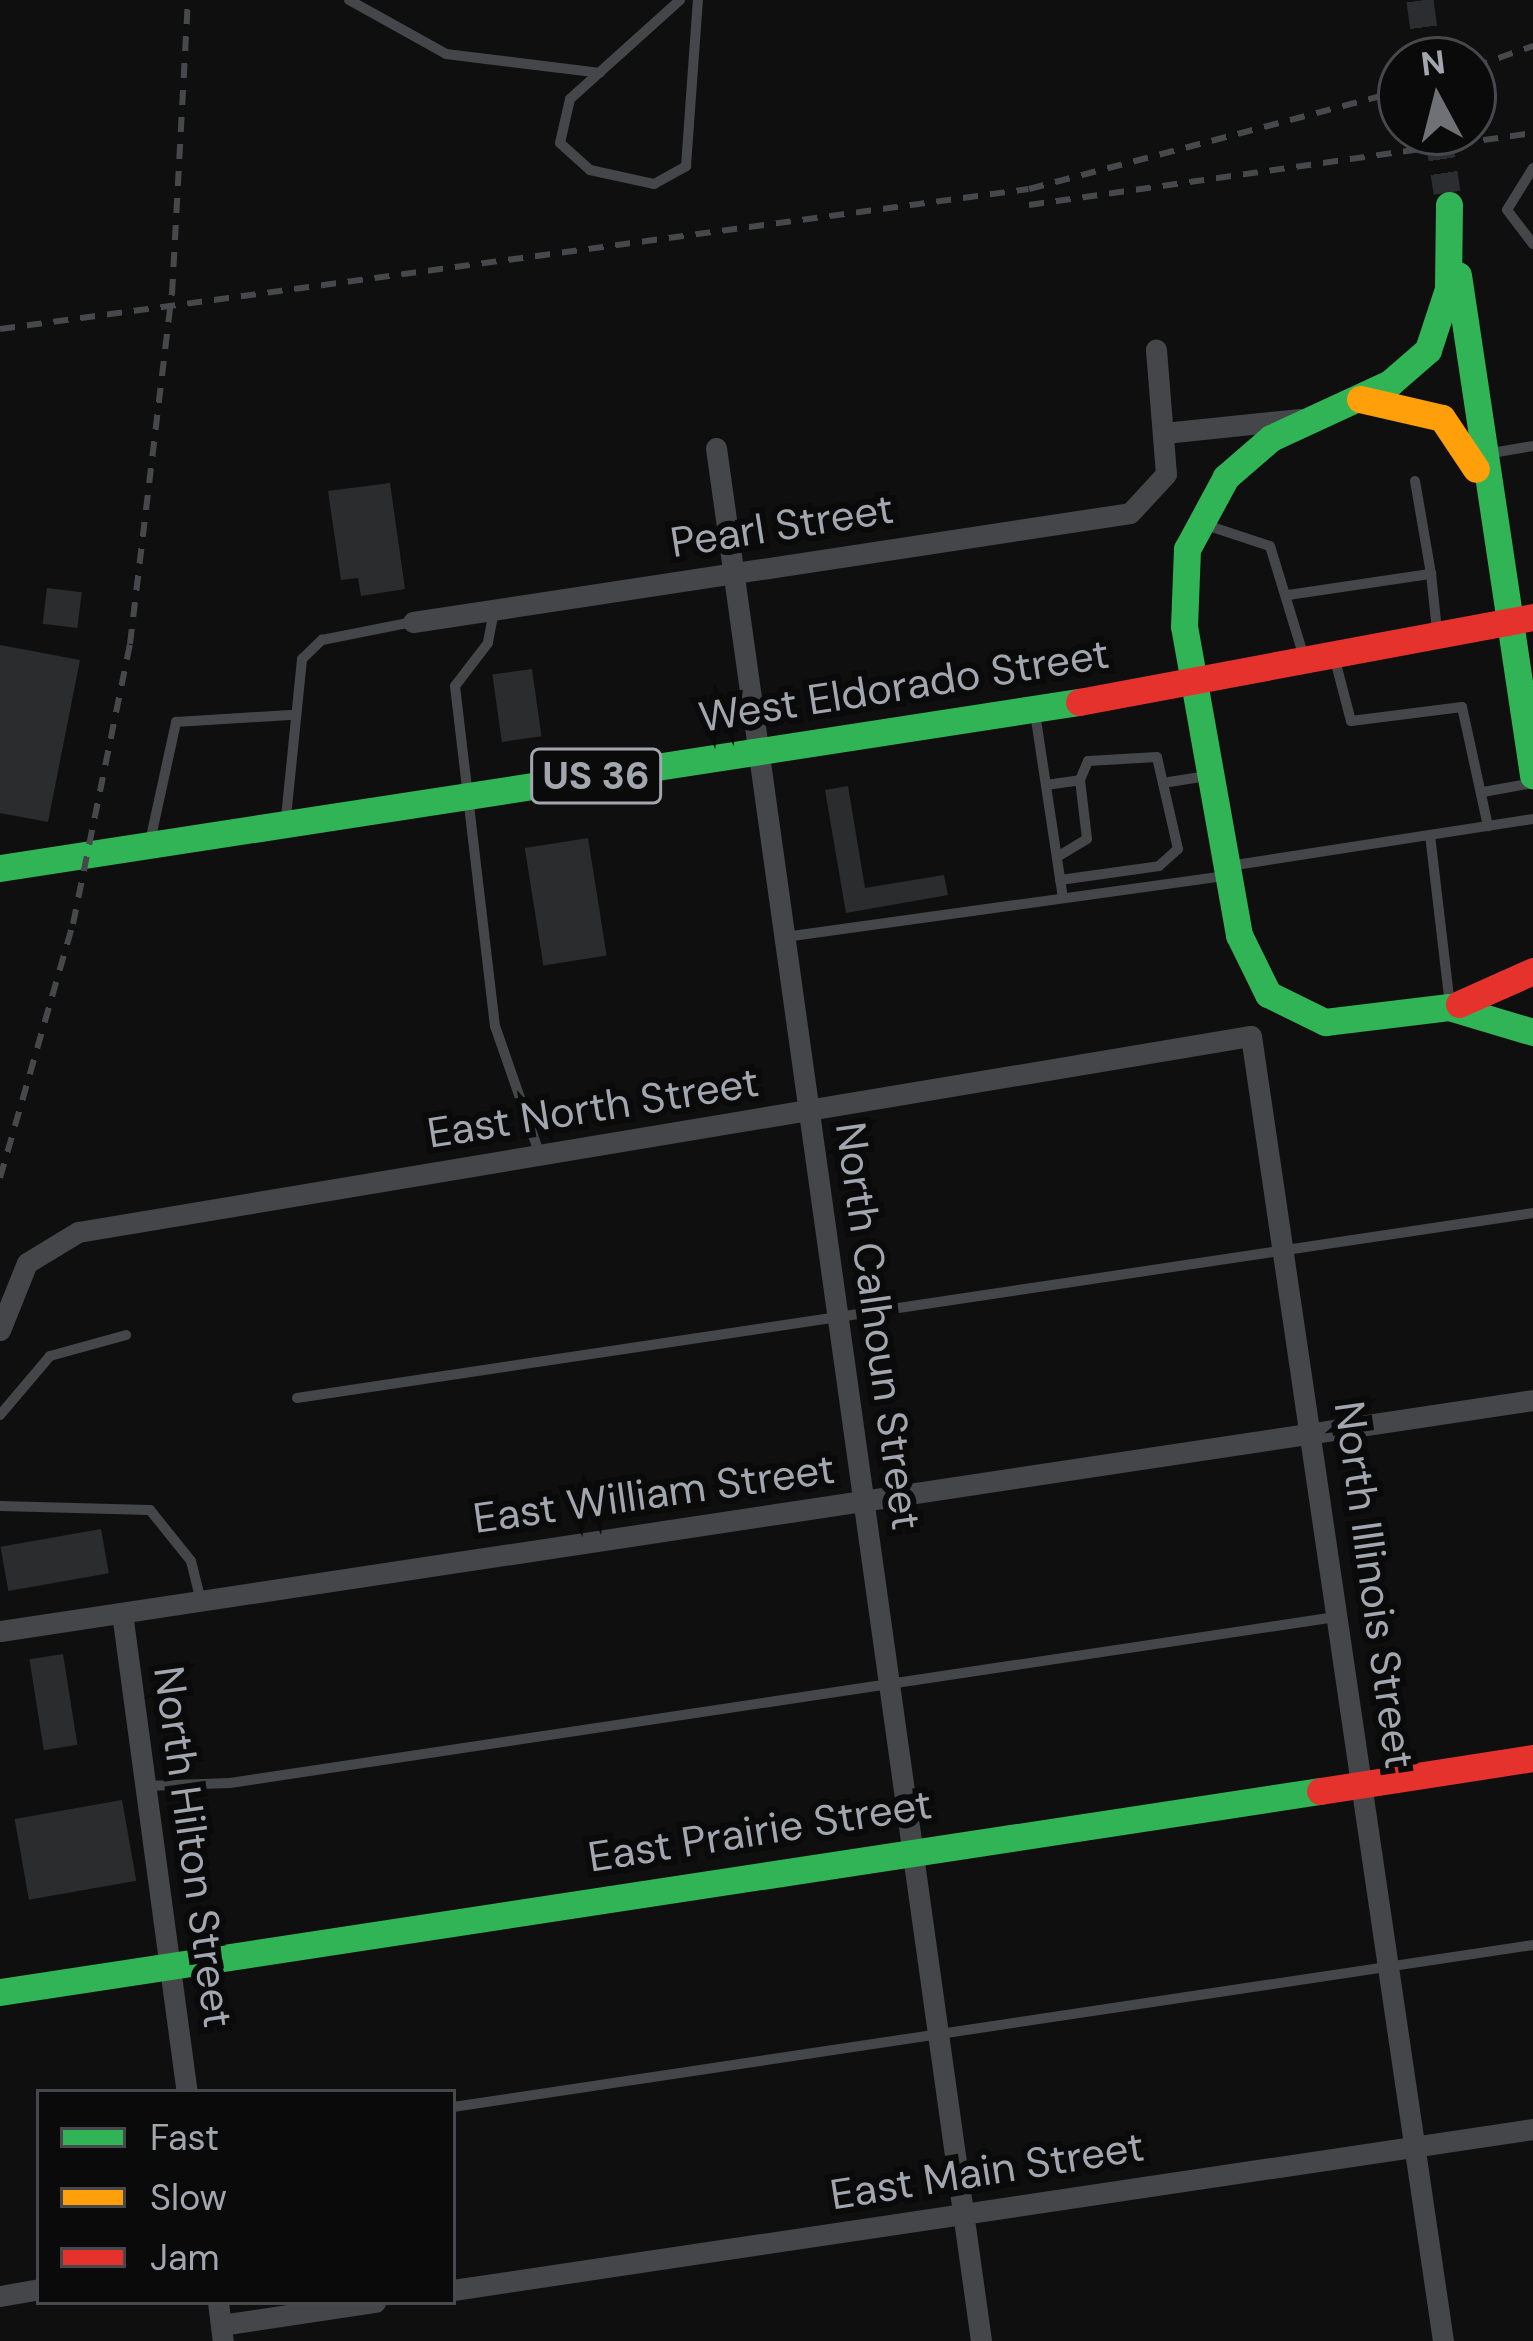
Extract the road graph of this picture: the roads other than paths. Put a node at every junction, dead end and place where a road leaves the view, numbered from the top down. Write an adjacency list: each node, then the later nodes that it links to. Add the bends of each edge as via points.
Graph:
1 (350, 0): 4 (lane, via 446,54)
2 (680, 0): 4 (lane)
3 (698, 0): 4 (lane, via 691,144 675,178 619,179 560,143 570,99)
4 (600, 74)
5 (1533, 168): 6 (lane, via 1508,209)
6 (1533, 244)
7 (1156, 349): 10 (street)
8 (1355, 398): 9 (street); 13 (street, via 1428,350 1448,289 1448,199); 16 (street, via 1418,406 1459,433)
9 (1307, 418): 10 (street); 15 (street, via 1247,456)
10 (1164, 433): 17 (street, Pearl Street, via 1157,495 1130,513)
11 (1533, 446): 13 (lane)
12 (716, 448): 17 (street, North Calhoun Street)
13 (1483, 454): 16 (street)
14 (1415, 481): 18 (lane)
15 (1197, 523): 19 (lane, via 1261,538); 26 (street, via 1183,588)
16 (1493, 524): 21 (street)
17 (733, 574): 20 (street, Pearl Street); 29 (street, North Calhoun Street)
18 (1431, 574): 19 (lane); 23 (lane)
19 (1288, 595): 25 (lane)
20 (494, 608): 22 (street, Pearl Street); 36 (lane, via 488,643 454,686)
21 (1521, 619): 23 (street, West Eldorado Street / US 36); 31 (street)
22 (413, 622): 28 (lane, via 322,640 302,659)
23 (1437, 633): 24 (street, West Eldorado Street / US 36)
24 (1335, 660): 25 (street, West Eldorado Street / US 36); 35 (lane, via 1351,721 1462,707)
25 (1306, 664): 26 (street, West Eldorado Street / US 36)
26 (1192, 682): 27 (street, West Eldorado Street / US 36); 30 (street)
27 (1034, 710): 29 (street, West Eldorado Street / US 36); 34 (lane)
28 (290, 715): 38 (lane); 41 (lane, via 176,722)
29 (758, 752): 36 (street, West Eldorado Street / US 36); 47 (street, North Calhoun Street)
30 (1209, 776): 33 (lane); 44 (street)
31 (1533, 779): 35 (lane)
32 (1080, 780): 33 (lane, via 1088,761 1137,752 1157,757); 34 (lane); 42 (lane, via 1087,839 1078,854)
33 (1169, 782): 45 (lane, via 1173,859)
34 (1046, 784): 42 (lane)
35 (1483, 792): 39 (lane)
36 (467, 795): 38 (street, West Eldorado Street / US 36); 53 (lane, via 495,1026)
37 (1533, 819): 39 (lane)
38 (286, 826): 41 (street, West Eldorado Street / US 36)
39 (1488, 826): 40 (lane)
40 (1430, 835): 44 (lane); 49 (lane)
41 (149, 846): 43 (street, West Eldorado Street / US 36)
42 (1057, 857): 45 (lane)
43 (0, 868)
44 (1227, 871): 46 (lane); 49 (street, via 1248,965 1286,1006 1346,1022)
45 (1060, 880): 46 (lane)
46 (1063, 898): 47 (lane)
47 (784, 937): 52 (street, North Calhoun Street)
48 (1533, 971): 49 (street)
49 (1449, 1007): 50 (street)
50 (1533, 1032)
51 (1251, 1036): 52 (street, East North Street); 55 (street, North Illinois Street)
52 (809, 1112): 53 (street, East North Street); 56 (street, North Calhoun Street)
53 (540, 1156): 57 (street, East North Street, via 58,1238 27,1263)
54 (1533, 1213): 55 (lane)
55 (1282, 1247): 56 (lane); 62 (street, North Illinois Street)
56 (837, 1317): 59 (lane); 63 (street, North Calhoun Street)
57 (0, 1330)
58 (126, 1335): 61 (lane, via 50,1356)
59 (297, 1398)
60 (1533, 1400): 62 (street, East William Street)
61 (0, 1415)
62 (1310, 1436): 63 (street, East William Street); 67 (street, North Illinois Street)
63 (864, 1502): 65 (street, East William Street); 69 (street, North Calhoun Street)
64 (0, 1506): 65 (lane, via 150,1510 191,1561)
65 (201, 1601): 66 (street, East William Street)
66 (122, 1612): 68 (street, East William Street); 72 (street, North Hilton Street)
67 (1336, 1617): 69 (lane); 71 (street, North Illinois Street)
68 (0, 1631)
69 (889, 1680): 72 (lane, via 230,1783); 73 (street, North Calhoun Street)
70 (1533, 1758): 71 (street, East Prairie Street)
71 (1360, 1782): 73 (street, East Prairie Street); 76 (street, North Illinois Street)
72 (145, 1786): 75 (street, North Hilton Street)
73 (912, 1850): 75 (street, East Prairie Street); 78 (street, North Calhoun Street)
74 (1533, 1945): 76 (lane)
75 (169, 1963): 77 (street, East Prairie Street); 79 (street, North Hilton Street)
76 (1388, 1968): 78 (lane); 82 (street, North Illinois Street)
77 (0, 1992)
78 (938, 2031): 80 (lane); 83 (street, North Calhoun Street)
79 (187, 2089)
80 (456, 2107)
81 (1533, 2129): 82 (street, East Main Street)
82 (1414, 2147): 83 (street, East Main Street); 90 (street, North Illinois Street)
83 (964, 2215): 85 (street, East Main Street); 89 (street, North Calhoun Street)
84 (36, 2290): 86 (street)
85 (456, 2290)
86 (0, 2296)
87 (353, 2305): 88 (street)
88 (220, 2323)
89 (981, 2341)
90 (1443, 2341)

